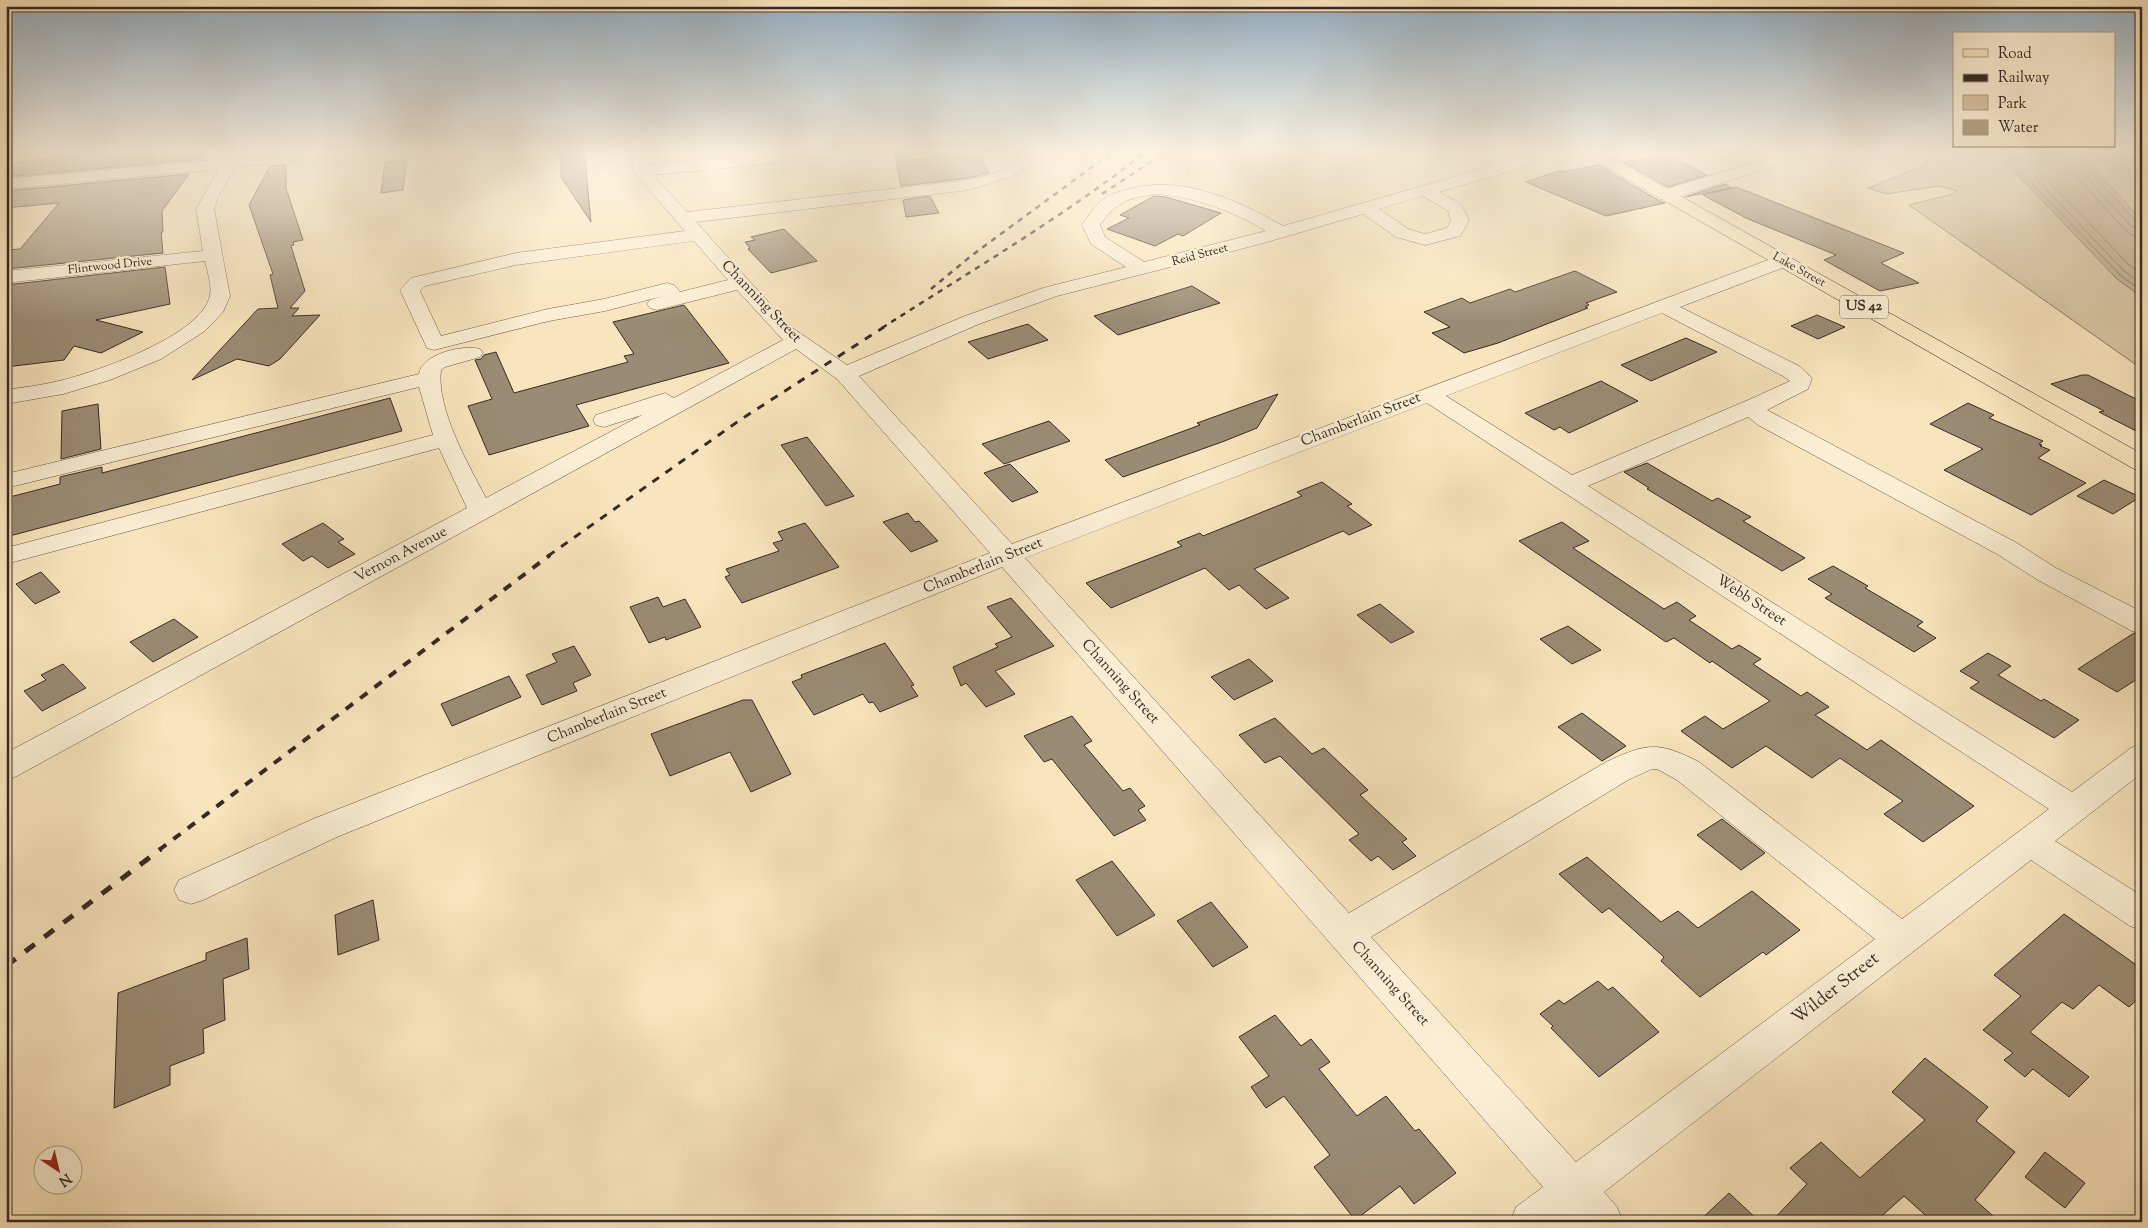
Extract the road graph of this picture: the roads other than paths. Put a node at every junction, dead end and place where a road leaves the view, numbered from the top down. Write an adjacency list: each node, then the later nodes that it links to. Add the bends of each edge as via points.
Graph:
1 (206, 207): 12 (street)
2 (676, 207): 10 (street, Channing Street)
3 (821, 207): 10 (street)
4 (1105, 207): 14 (street, via 1091,226 1096,240)
5 (1235, 207): 11 (street)
6 (1364, 207): 11 (street, Reid Street)
7 (1365, 207): 8 (street, via 1402,233 1425,240 1454,232 1460,221)
8 (1455, 207)
9 (1688, 207): 13 (main road, Lake Street / US 42)
10 (691, 227): 16 (street, Channing Street); 18 (street, via 516,260 418,282 410,290 434,344 548,315)
11 (1281, 232): 14 (street, Reid Street)
12 (213, 255): 15 (street, Flintwood Drive); 23 (street, via 220,296 209,316 193,331 145,359 120,369 64,387)
13 (1783, 261): 17 (street, Chamberlain Street); 28 (main road, Lake Street / US 42)
14 (1141, 269): 20 (street, Reid Street, via 1018,303)
15 (6, 277)
16 (741, 283): 18 (street, via 675,300); 19 (street, Channing Street)
17 (1663, 306): 22 (street, Chamberlain Street); 25 (street, via 1801,378 1800,384)
18 (611, 310): 21 (street, via 438,362 430,369)
19 (796, 341): 20 (street, Channing Street); 24 (street, Vernon Avenue)
20 (845, 374): 33 (street, Channing Street)
21 (430, 378): 27 (street); 29 (street)
22 (1428, 394): 30 (street, Webb Street); 33 (street, Chamberlain Street)
23 (6, 396)
24 (686, 401): 26 (street, via 667,399); 31 (street, Vernon Avenue)
25 (1761, 403): 30 (street); 34 (street, via 1754,411 1766,420)
26 (604, 420)
27 (446, 439): 31 (street, via 477,504); 32 (street)
28 (2142, 464)
29 (6, 480)
30 (1570, 485): 37 (street, Webb Street)
31 (485, 510): 36 (street, Vernon Avenue)
32 (6, 556)
33 (1007, 556): 39 (street, Chamberlain Street, via 324,828); 41 (street, Channing Street)
34 (2142, 624)
35 (2142, 756): 37 (street, Wilder Street)
36 (6, 768)
37 (2072, 808): 38 (street, Wilder Street)
38 (2029, 841): 40 (street); 42 (street, Wilder Street)
39 (191, 890)
40 (2142, 915)
41 (1345, 934): 42 (street, via 1617,771 1649,756 1667,760 1688,771); 43 (street, Channing Street)
42 (1901, 939): 43 (street, Wilder Street)
43 (1573, 1190): 44 (street, Wilder Street); 45 (street, Channing Street)
44 (1531, 1222)
45 (1602, 1222)

